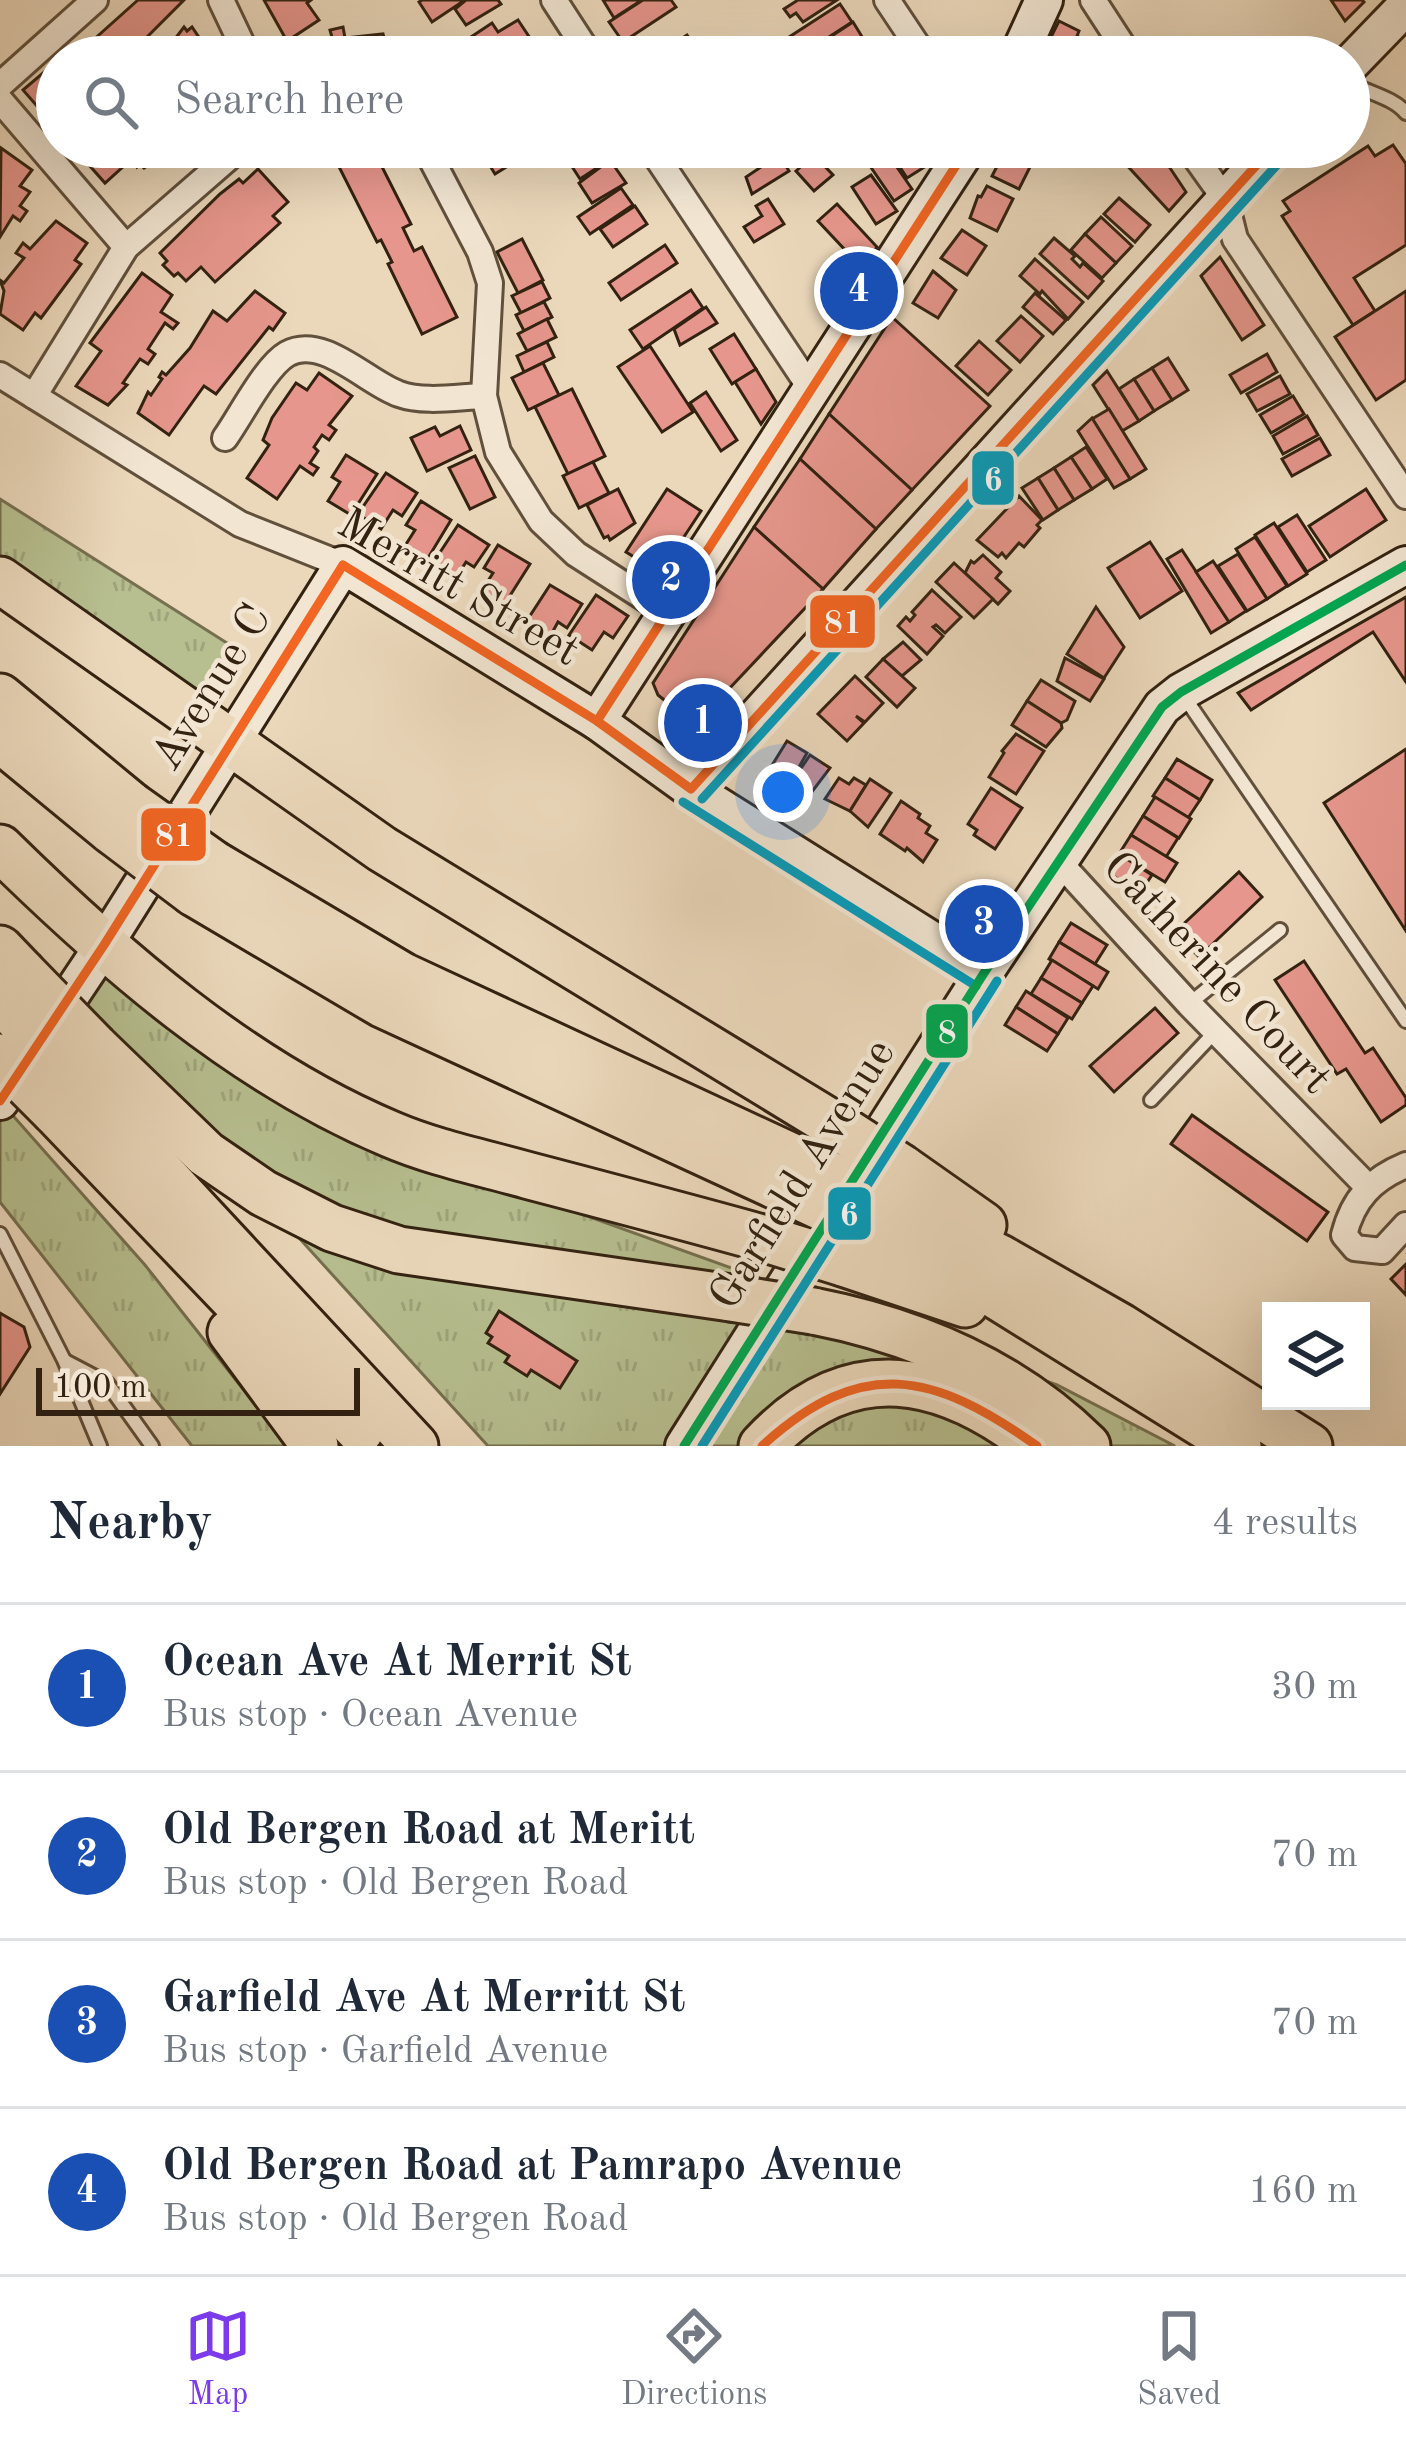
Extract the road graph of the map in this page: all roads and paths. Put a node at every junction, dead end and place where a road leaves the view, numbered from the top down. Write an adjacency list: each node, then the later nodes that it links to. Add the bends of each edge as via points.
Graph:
1 (95, 0): 8 (street)
2 (221, 0): 9 (street)
3 (554, 0): 10 (street)
4 (887, 0): 11 (street)
5 (1044, 0): 12 (main road)
6 (1093, 0): 13 (street)
7 (1406, 6): 14 (main road)
8 (55, 36)
9 (238, 36)
10 (577, 36)
11 (911, 36)
12 (1028, 36)
13 (1116, 36)
14 (1370, 43)
15 (36, 53): 16 (street)
16 (0, 85)
17 (1370, 95): 19 (lane)
18 (0, 100): 20 (street)
19 (1403, 103)
20 (36, 142)
21 (58, 168): 29 (street)
22 (218, 168): 29 (street)
23 (436, 168): 33 (street, via 490,283)
24 (664, 168): 31 (street)
25 (954, 168): 31 (main road)
26 (1203, 168): 28 (street)
27 (1254, 168): 28 (main road)
28 (1225, 200): 35 (street, via 1234,239); 45 (main road)
29 (126, 247): 32 (street)
30 (0, 375): 32 (street, Merritt Street)
31 (811, 389): 39 (main road)
32 (34, 396): 36 (street, Merritt Street, via 241,524)
33 (484, 396): 34 (street, via 399,394 304,350 271,370); 39 (street, via 498,452 541,521)
34 (225, 438)
35 (1406, 496)
36 (343, 565): 42 (main road, Merritt Street); 44 (main road, Avenue C)
37 (1406, 565): 40 (main road, Garfield Avenue)
38 (0, 580): 44 (highway)
39 (668, 614): 42 (main road)
40 (1181, 692): 48 (main road, Garfield Avenue, via 1162,707); 54 (lane)
41 (0, 697): 46 (highway)
42 (597, 721): 45 (main road, Merritt Street)
43 (0, 739): 46 (highway)
44 (229, 743): 50 (main road, Avenue C); 63 (highway, bridge, via 382,849 846,1132)
45 (691, 789): 51 (main road, Merritt Street)
46 (121, 818): 63 (highway, bridge, via 204,879)
47 (0, 848): 50 (highway)
48 (1060, 863): 51 (main road, Garfield Avenue); 53 (street, Catherine Court)
49 (1280, 930): 53 (lane)
50 (104, 945): 59 (main road, Avenue C); 63 (highway, bridge, via 270,1071 392,1135 770,1240)
51 (984, 973): 73 (main road, Garfield Avenue)
52 (6, 980): 57 (highway, bridge)
53 (1190, 1004): 55 (street, Catherine Court)
54 (1406, 1021)
55 (1216, 1032): 58 (lane); 61 (street, Catherine Court)
56 (0, 1057): 57 (highway, bridge)
57 (75, 1080): 62 (highway); 72 (highway); 76 (highway, bridge, via 332,1228 399,1250 889,1329 970,1361)
58 (1151, 1100)
59 (0, 1101)
60 (1406, 1166): 61 (street)
61 (1368, 1187): 64 (street, via 1344,1234 1355,1248 1382,1251)
62 (139, 1204): 70 (highway, via 143,1221); 71 (highway)
63 (873, 1215): 66 (highway); 66 (highway, via 934,1292)
64 (1406, 1225)
65 (0, 1234): 67 (lane)
66 (1113, 1344): 77 (highway); 78 (highway)
67 (64, 1360): 68 (lane); 69 (lane, via 107,1383)
68 (100, 1446)
69 (152, 1446)
70 (315, 1446)
71 (374, 1446)
72 (415, 1446)
73 (684, 1446)
74 (762, 1446): 75 (highway, via 820,1400 885,1384 950,1393)
75 (1037, 1446)
76 (1087, 1446)
77 (1238, 1446)
78 (1310, 1446)

